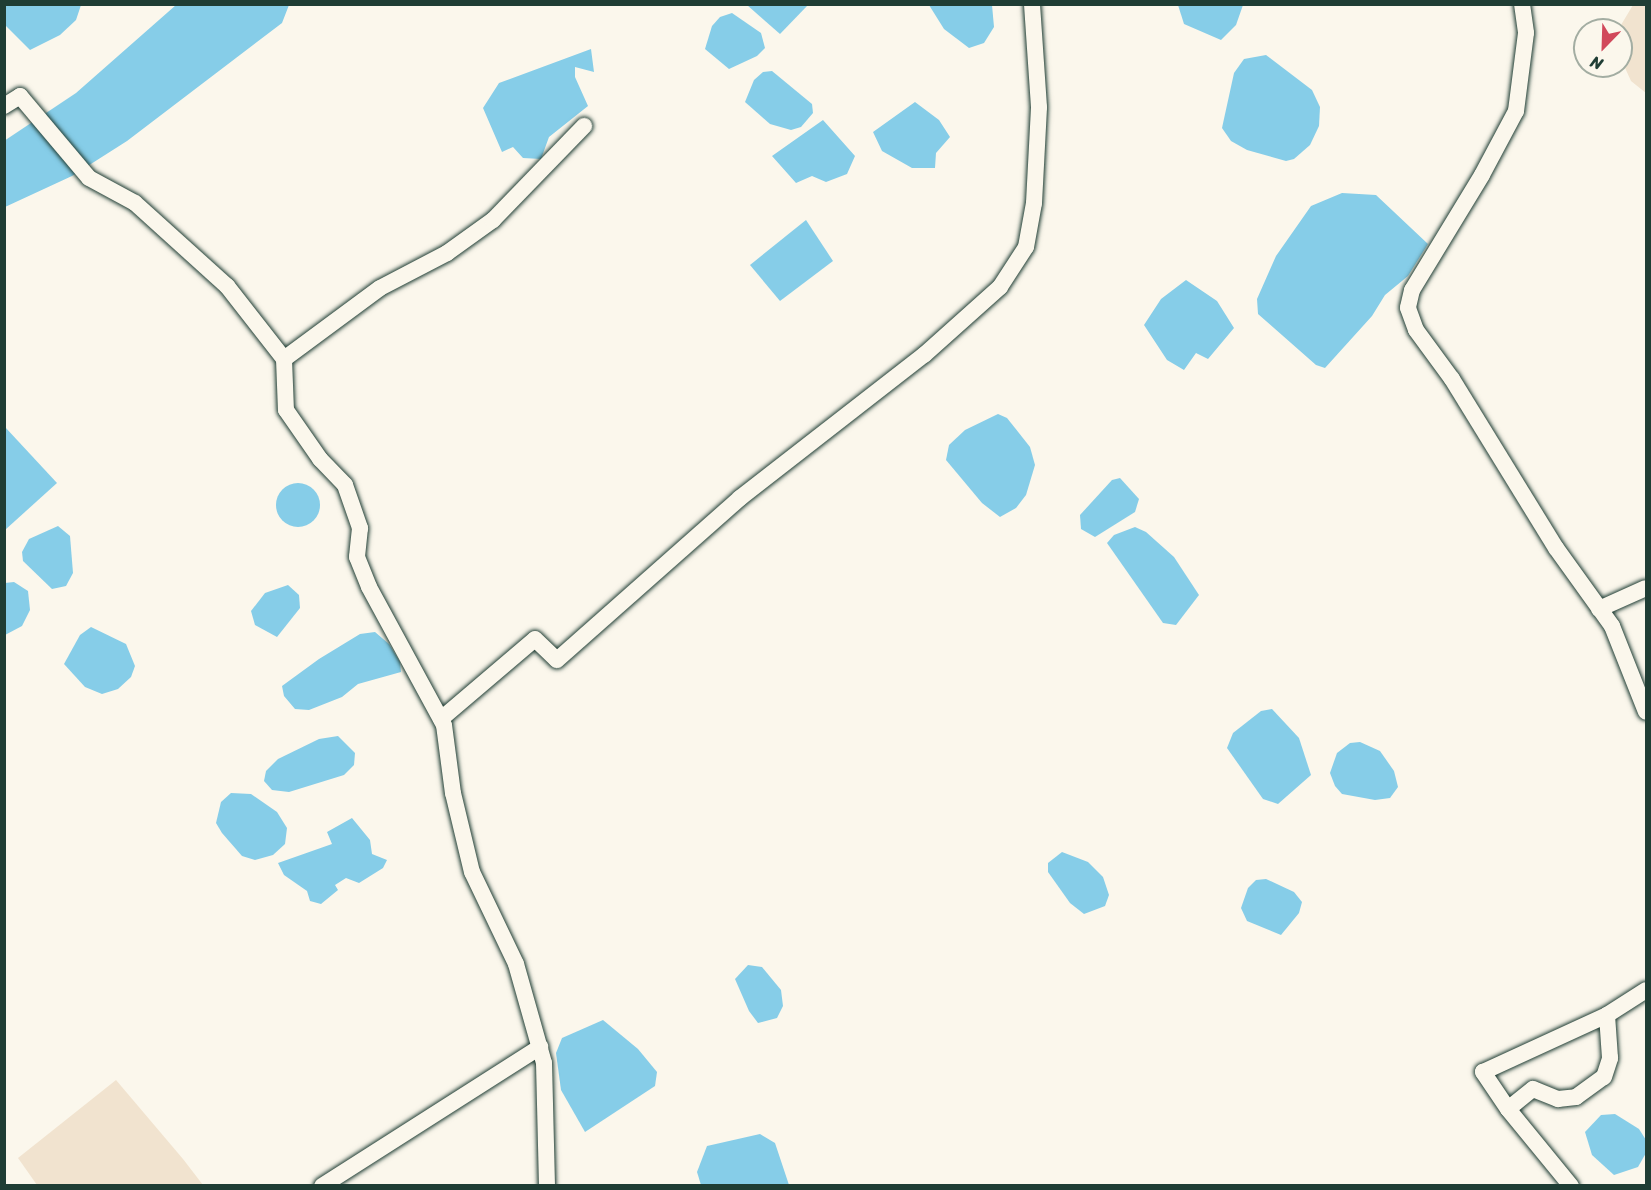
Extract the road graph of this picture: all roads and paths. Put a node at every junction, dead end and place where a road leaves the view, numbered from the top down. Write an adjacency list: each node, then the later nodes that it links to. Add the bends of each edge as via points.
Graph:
1 (1032, 4): 9 (street, via 1039,107 1034,203 1026,247 1000,286 924,355 740,498 557,660 535,639)
2 (1522, 4): 7 (street, via 1526,33 1516,111 1412,290 1408,308 1416,330)
3 (4, 106): 5 (street, via 20,96 89,178 135,203 226,286)
4 (584, 126): 5 (street, via 493,220 447,253 380,288)
5 (284, 359): 9 (street, via 286,410 320,459 345,485 360,528 357,557)
6 (1647, 588): 7 (street)
7 (1599, 609): 8 (street, via 1612,626)
8 (1647, 712)
9 (441, 719): 12 (street, via 472,872 516,964)
10 (1647, 990): 11 (street)
11 (1606, 1015): 13 (street, via 1610,1058 1604,1077 1576,1097 1558,1099 1533,1089); 13 (street, via 1483,1072)
12 (540, 1047): 14 (street); 15 (street, via 544,1063)
13 (1508, 1108): 16 (street)
14 (322, 1185)
15 (547, 1185)
16 (1571, 1185)

